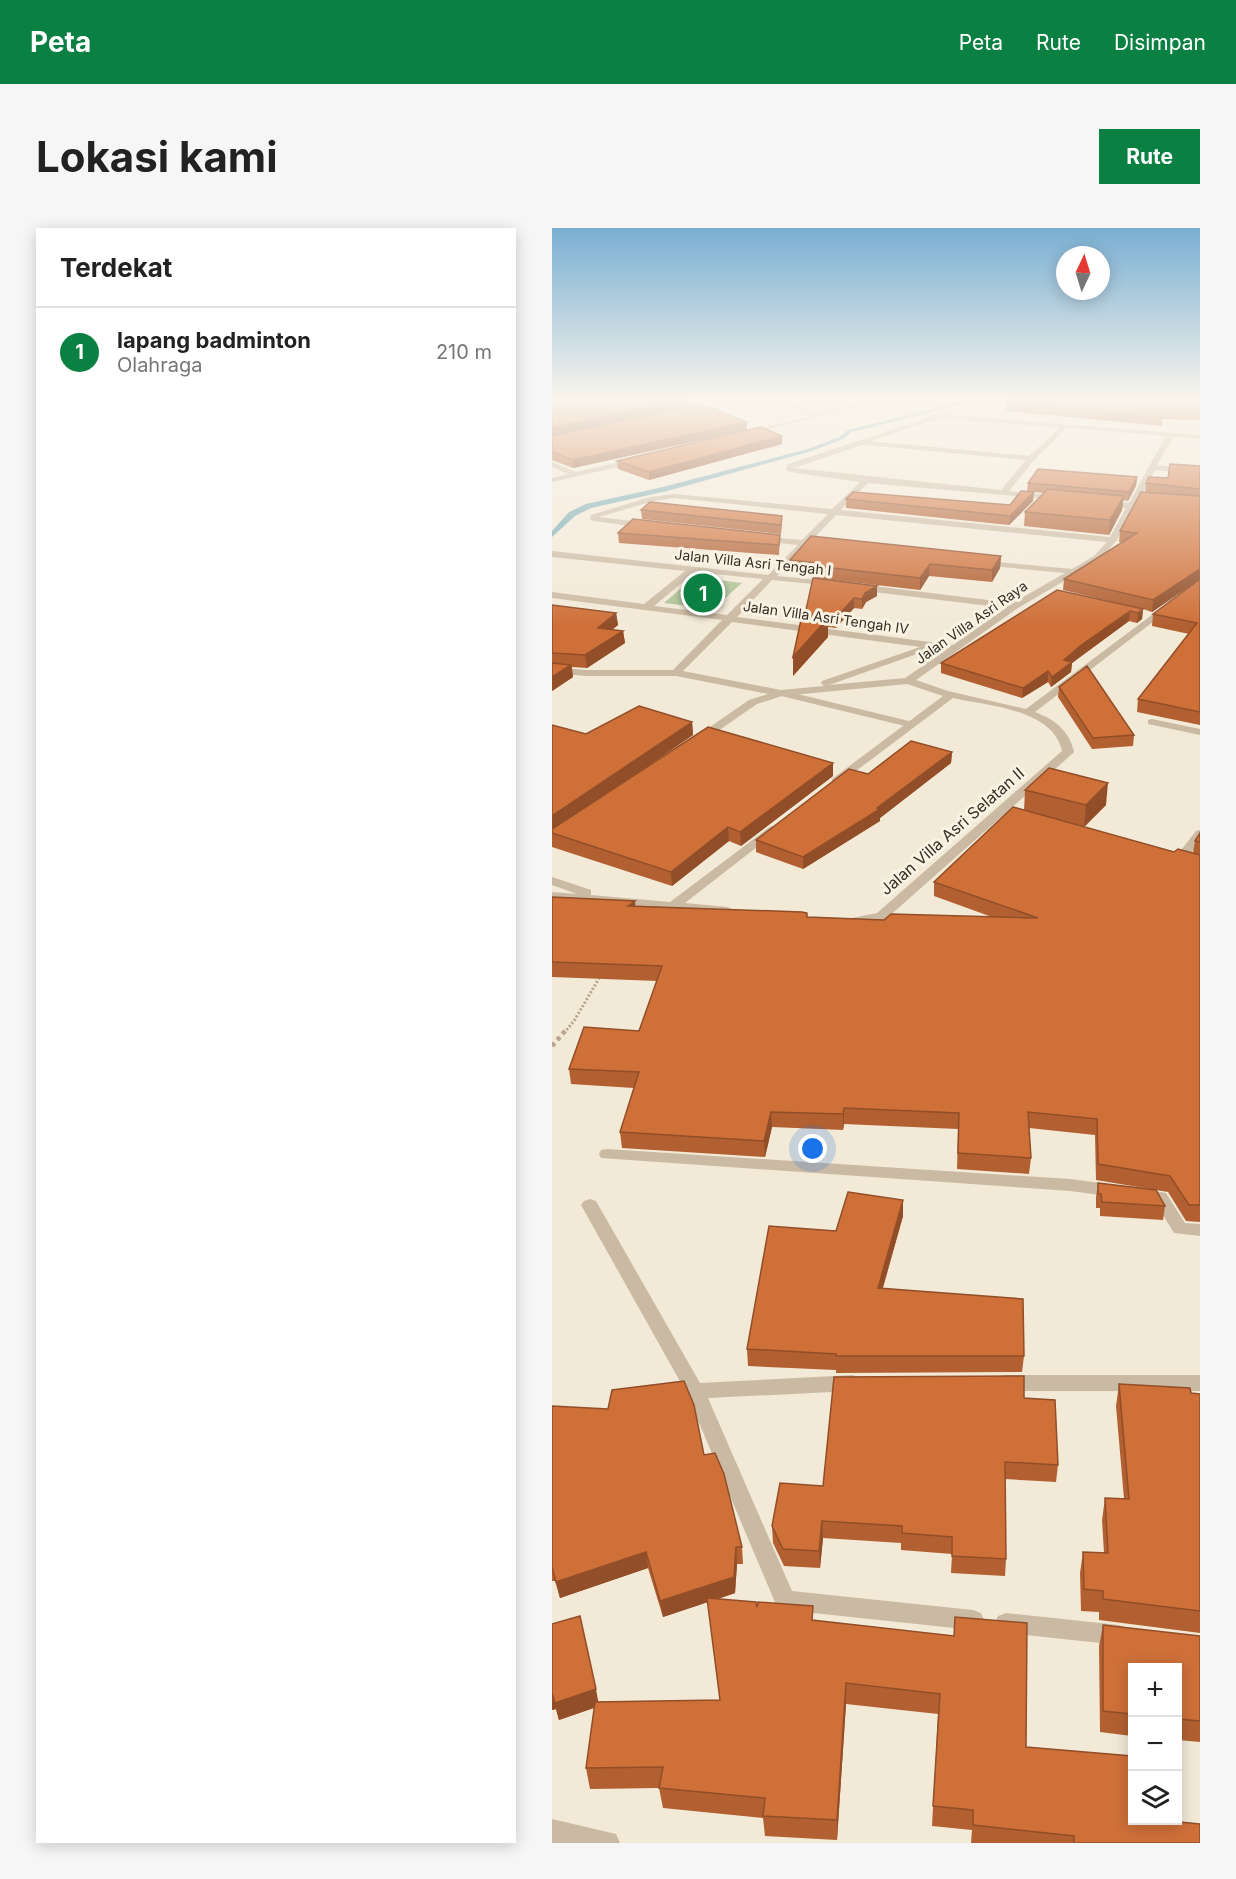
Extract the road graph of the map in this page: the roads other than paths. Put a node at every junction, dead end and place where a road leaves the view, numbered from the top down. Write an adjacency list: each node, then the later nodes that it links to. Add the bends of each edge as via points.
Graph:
1 (573, 474): 5 (street)
2 (823, 474): 6 (street)
3 (1018, 474): 7 (street)
4 (1148, 474): 10 (street, Jalan Villa Asri Raya)
5 (552, 480)
6 (866, 480): 7 (street); 13 (street)
7 (1003, 493): 8 (street)
8 (1045, 497): 9 (street); 12 (street)
9 (1067, 499)
10 (1138, 500): 11 (street); 18 (street, Jalan Villa Asri Raya)
11 (1088, 501)
12 (1037, 505)
13 (833, 512): 15 (street, via 674,496 595,515 594,519); 16 (street); 19 (street)
14 (1020, 522): 16 (street)
15 (655, 526)
16 (1012, 530): 18 (street)
17 (747, 536): 19 (street)
18 (1113, 540): 24 (street, Jalan Villa Asri Raya, via 1097,558)
19 (804, 543): 20 (street); 25 (street)
20 (839, 546)
21 (555, 554): 23 (street, Jalan Villa Asri Tengah I)
22 (966, 560): 24 (street)
23 (693, 569): 25 (street, Jalan Villa Asri Tengah I); 33 (street)
24 (1071, 571): 29 (street, Jalan Villa Asri Raya)
25 (770, 577): 27 (street, Jalan Villa Asri Tengah I); 35 (street)
26 (1200, 582): 36 (street)
27 (838, 585)
28 (850, 587): 32 (street, Jalan Villa Asri Tengah I)
29 (1039, 591): 30 (street); 32 (street, Jalan Villa Asri Raya)
30 (1051, 594)
31 (552, 595): 33 (street, Jalan Villa Asri Tengah IV)
32 (1015, 606): 38 (street, Jalan Villa Asri Raya)
33 (647, 607): 35 (street, Jalan Villa Asri Tengah IV)
34 (1143, 615): 36 (street)
35 (730, 617): 37 (street, Jalan Villa Asri Tengah IV); 40 (street)
36 (1155, 617): 45 (street)
37 (934, 645): 38 (street, Jalan Villa Asri Tengah IV); 42 (street)
38 (953, 648): 41 (street, Jalan Villa Asri Raya)
39 (552, 670): 40 (street, Jalan Villa Asri Raya)
40 (676, 673): 43 (street, Jalan Villa Asri Raya)
41 (908, 681): 42 (street, Jalan Villa Asri Raya); 44 (street, Jalan Villa Asri Selatan II)
42 (810, 689): 43 (street, Jalan Villa Asri Raya)
43 (781, 693): 47 (street); 49 (street, via 753,702)
44 (951, 695): 45 (street, Jalan Villa Asri Selatan II); 47 (street)
45 (1030, 711): 51 (street, Jalan Villa Asri Selatan II, via 1063,734 1069,742 1068,752)
46 (1152, 722): 48 (street)
47 (909, 724): 50 (street)
48 (1200, 732)
49 (686, 748)
50 (825, 789)
51 (999, 811): 52 (street); 61 (street, Jalan Villa Asri Selatan II, via 881,916)
52 (1018, 816)
53 (778, 825): 59 (street)
54 (1200, 834): 55 (street, via 1176,856)
55 (1200, 863)
56 (552, 881): 58 (street)
57 (552, 896): 58 (street)
58 (606, 899): 59 (street)
59 (675, 904): 60 (street)
60 (741, 913)
61 (830, 924)
62 (608, 1154): 64 (street, via 1070,1185 1160,1197 1180,1229)
63 (590, 1205): 68 (street)
64 (1200, 1230)
65 (868, 1382): 68 (street)
66 (987, 1383): 67 (street)
67 (1200, 1383)
68 (695, 1391): 69 (street, via 785,1600)
69 (1141, 1638)
70 (552, 1832): 71 (street)
71 (607, 1843)

